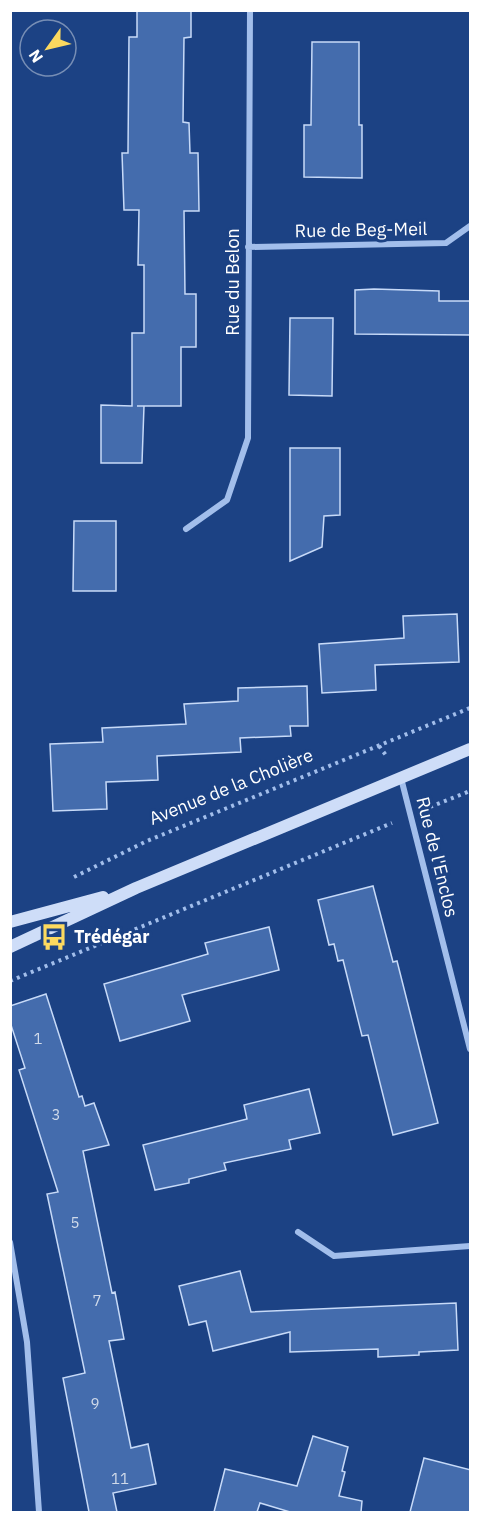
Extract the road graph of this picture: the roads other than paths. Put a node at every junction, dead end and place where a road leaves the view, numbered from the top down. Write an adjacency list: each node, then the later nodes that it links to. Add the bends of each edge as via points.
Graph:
1 (250, 10): 3 (street, Rue du Belon)
2 (471, 226): 3 (street, Rue de Beg-Meil, via 446,243)
3 (248, 247): 4 (street, Rue du Belon, via 248,438 227,500)
4 (186, 529)
5 (471, 749): 6 (street)
6 (401, 778): 7 (street); 10 (street, Rue de l'Enclos)
7 (136, 888): 8 (street); 9 (street)
8 (10, 922)
9 (10, 947)
10 (471, 1049)
11 (298, 1232): 13 (street, via 334,1256)
12 (10, 1242): 14 (street, via 27,1342)
13 (471, 1246)
14 (39, 1512)

